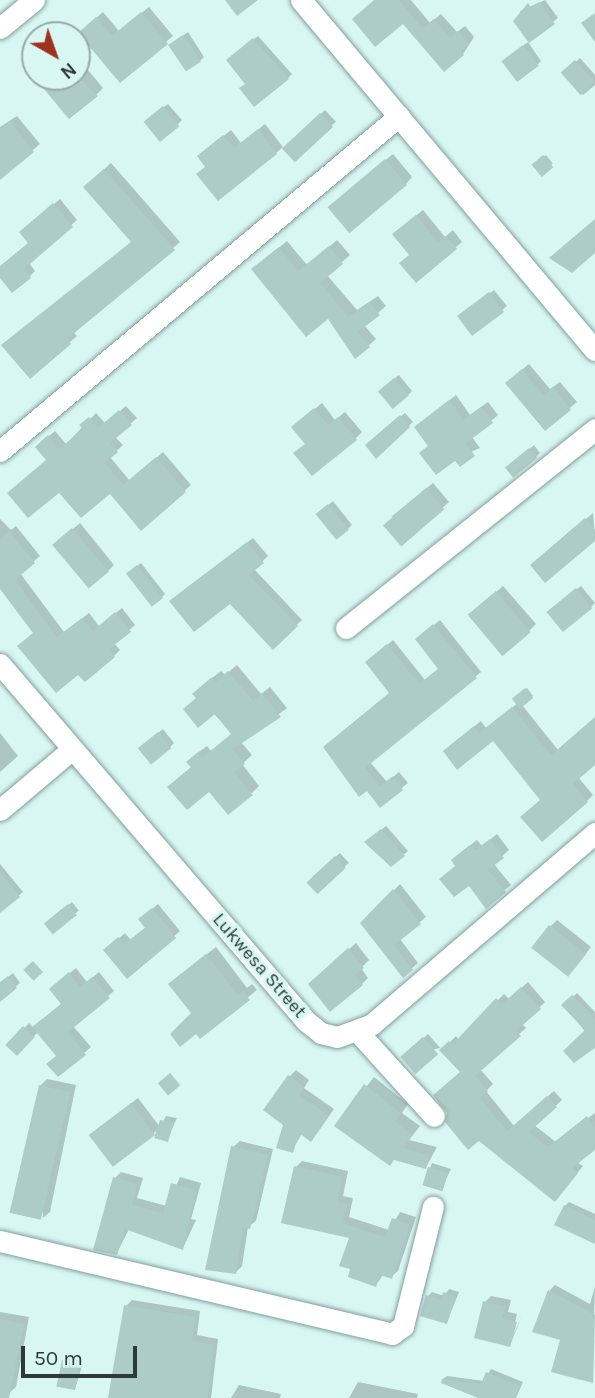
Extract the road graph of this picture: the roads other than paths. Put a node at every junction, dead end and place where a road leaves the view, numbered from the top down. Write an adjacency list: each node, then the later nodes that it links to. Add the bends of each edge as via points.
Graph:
1 (34, 0): 3 (street)
2 (301, 0): 4 (street)
3 (0, 28)
4 (399, 116): 5 (street); 7 (street)
5 (595, 350)
6 (595, 429): 8 (street)
7 (0, 451)
8 (346, 628)
9 (0, 664): 10 (street, Lukwesa Street)
10 (71, 750): 11 (street); 13 (street, Lukwesa Street, via 306,1021 321,1033 337,1037)
11 (0, 810)
12 (595, 833): 13 (street)
13 (358, 1032): 14 (street)
14 (434, 1116)
15 (433, 1207): 16 (street, via 403,1326 392,1334)
16 (0, 1241)

